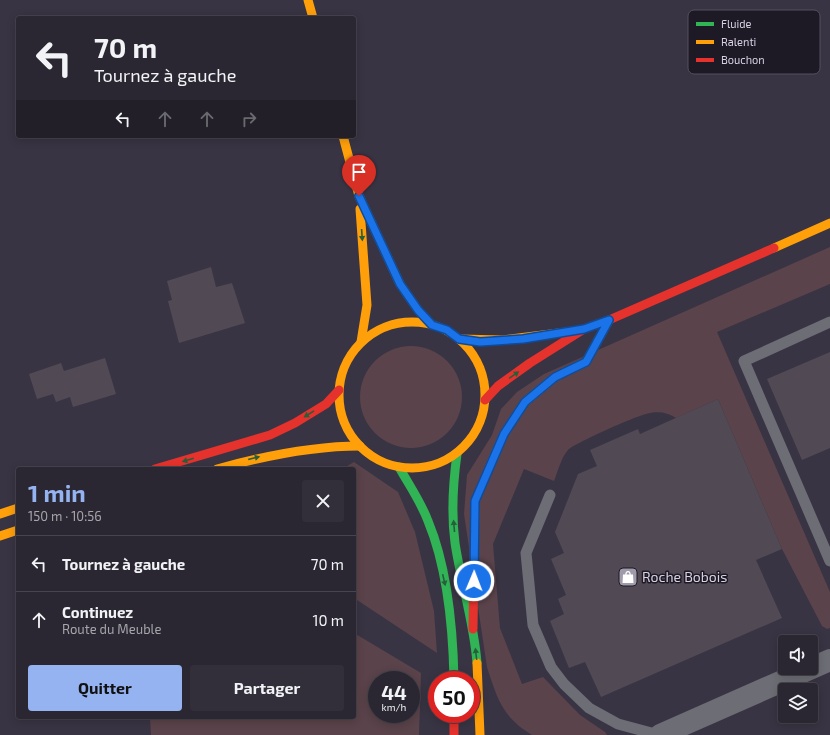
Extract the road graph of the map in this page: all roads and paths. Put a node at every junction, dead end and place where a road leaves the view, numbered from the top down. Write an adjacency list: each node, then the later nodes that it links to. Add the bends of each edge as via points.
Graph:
1 (308, 0): 2 (main road)
2 (312, 16)
3 (344, 138): 4 (main road)
4 (359, 196): 8 (main road, via 400,284); 11 (main road, one-way to 11, via 367,305)
5 (830, 223): 6 (main road)
6 (609, 320): 9 (main road); 25 (main road, via 586,362 555,377 525,402 504,434 475,501)
7 (830, 322): 24 (lane, via 744,361)
8 (432, 325): 10 (main road, via 447,330); 11 (main road, via 414,322 394,324)
9 (584, 329): 10 (main road, via 523,339 480,342); 13 (main road, one-way to 9, via 498,386 530,363)
10 (459, 339): 13 (main road, via 480,367 485,383)
11 (361, 342): 12 (main road, via 346,365)
12 (339, 390): 14 (main road, via 344,421); 16 (main road, one-way to 16, via 326,404 270,435)
13 (485, 400): 15 (main road, via 477,430)
14 (360, 446): 17 (main road, one-way to 14, via 274,454); 18 (main road, via 372,456)
15 (457, 454): 18 (main road, via 430,466); 25 (main road, one-way to 15, via 455,542 452,508)
16 (162, 467)
17 (225, 467)
18 (399, 467): 27 (main road, one-way to 27, via 416,493 436,545 452,630)
19 (550, 495): 31 (lane, via 526,553 533,625 551,667 564,684 589,708 618,724)
20 (16, 509): 21 (main road)
21 (0, 514)
22 (16, 531): 23 (main road)
23 (0, 536)
24 (830, 561)
25 (473, 629): 30 (main road, one-way to 25, via 479,682)
26 (830, 660): 31 (street)
27 (454, 671)
28 (454, 723): 29 (main road)
29 (454, 735)
30 (480, 735)
31 (660, 735)

